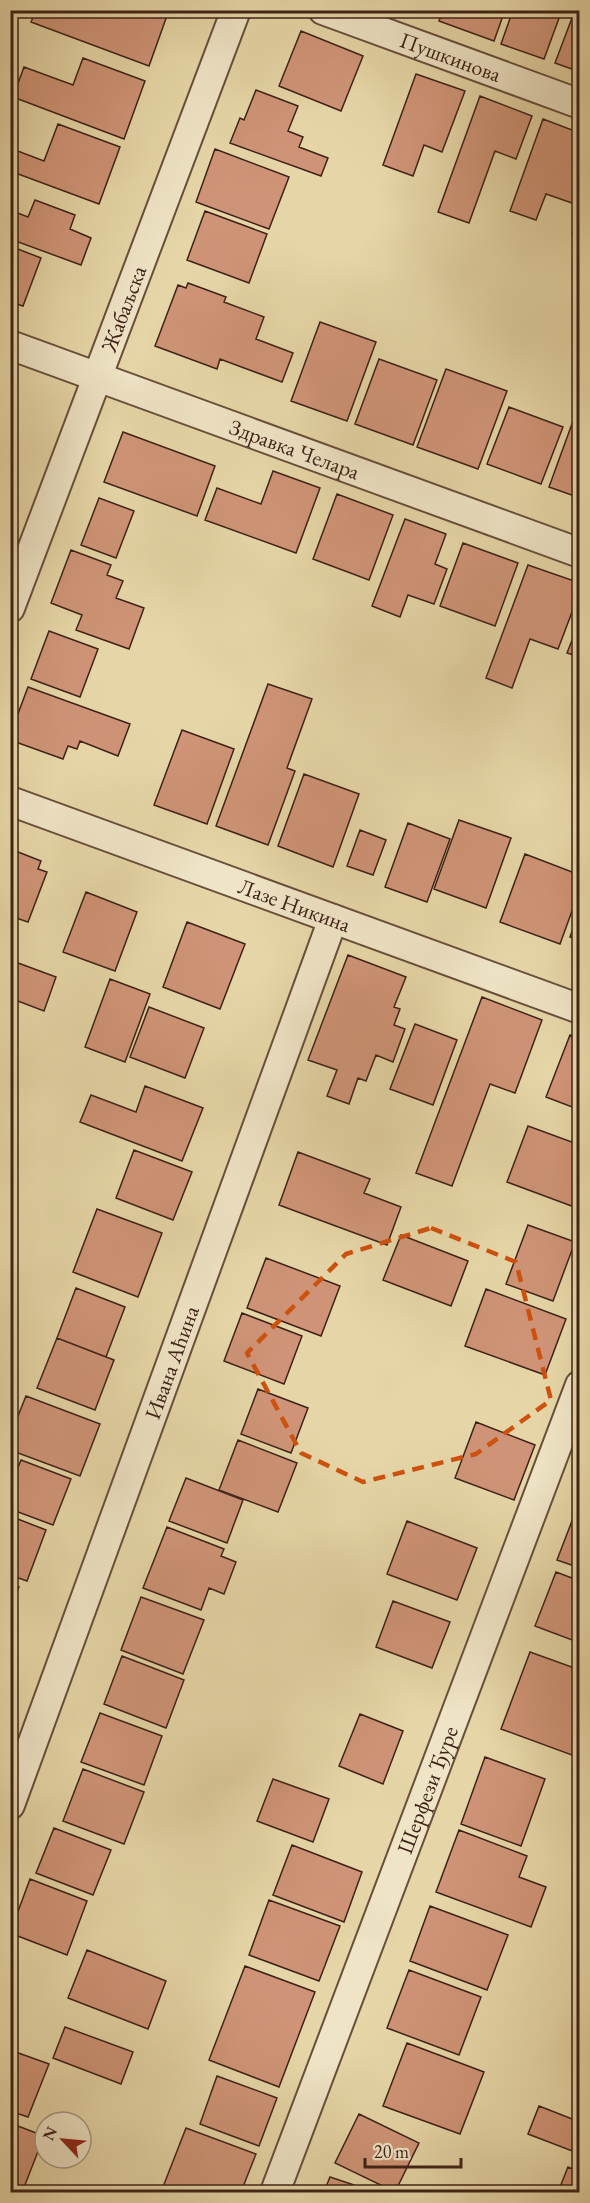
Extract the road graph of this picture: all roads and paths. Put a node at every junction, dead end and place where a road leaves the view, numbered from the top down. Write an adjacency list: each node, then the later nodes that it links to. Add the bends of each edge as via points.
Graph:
1 (236, 10): 5 (street, Жабаљска)
2 (323, 10): 3 (street, Пушкинова)
3 (579, 104)
4 (10, 345): 5 (street, Здравка Челара)
5 (98, 377): 6 (street, Здравка Челара); 7 (street, Жабаљска)
6 (579, 553)
7 (10, 608)
8 (10, 801): 9 (street, Лазе Никина)
9 (333, 919): 10 (street, Лазе Никина); 12 (street, Ивана Аћина)
10 (579, 1009)
11 (579, 1385): 13 (street, Шерфези Ђуре)
12 (10, 1805)
13 (275, 2193)

